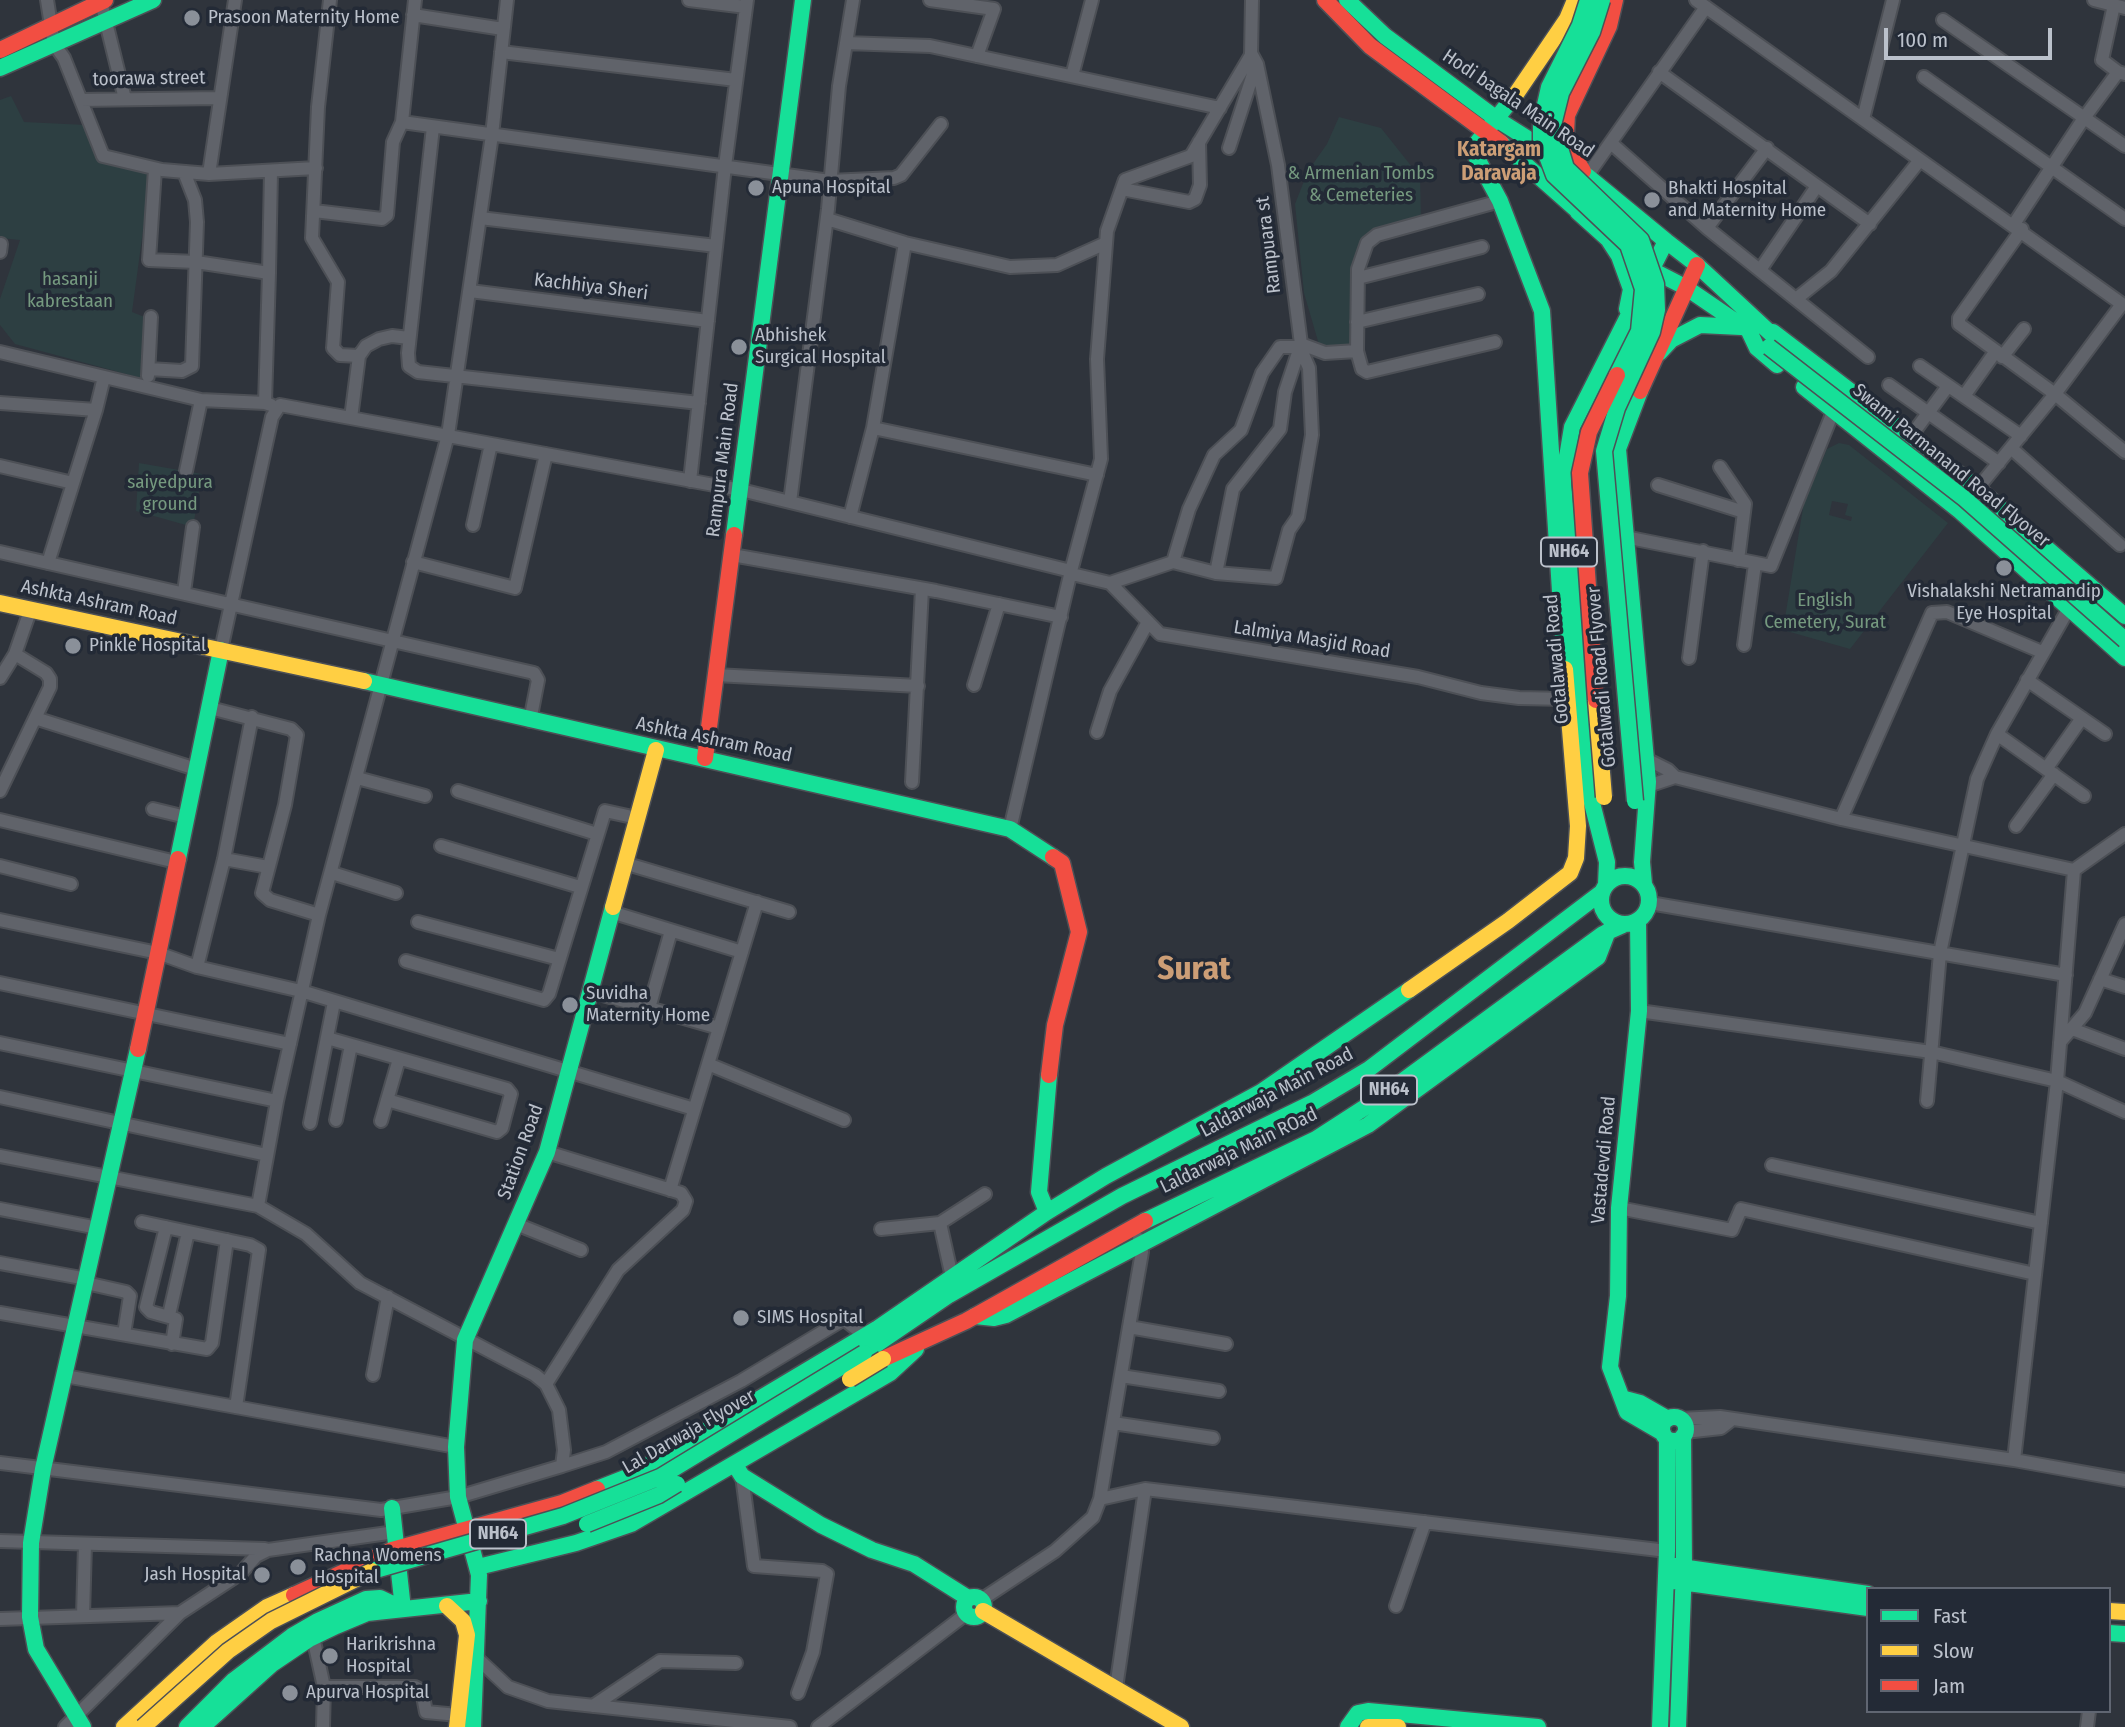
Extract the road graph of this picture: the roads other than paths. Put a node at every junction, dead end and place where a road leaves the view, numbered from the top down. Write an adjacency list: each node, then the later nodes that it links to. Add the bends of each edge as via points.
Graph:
1 (47, 0): 29 (street, toorawa street)
2 (153, 0): 27 (main road)
3 (235, 0): 43 (street)
4 (331, 0): 61 (street)
5 (415, 0): 26 (street)
6 (507, 0): 30 (street)
7 (690, 0): 22 (street)
8 (803, 0): 67 (main road, Rampura Main Road)
9 (853, 0): 31 (street)
10 (930, 0): 23 (street)
11 (1092, 0): 40 (street)
12 (1252, 0): 36 (street)
13 (1325, 0): 51 (main road, Hodi bagala Main Road, via 1370,46)
14 (1347, 0): 51 (main road, Hodi bagala Main Road)
15 (1575, 0): 51 (main road, via 1567,19)
16 (1588, 0): 229 (main road, Gotalwadi Road Flyover, bridge, via 1549,87 1541,140 1554,176 1628,245 1643,289 1639,331 1589,432 1580,473)
17 (1602, 0): 230 (main road, Gotalwadi Road Flyover, bridge, via 1592,32 1561,93 1553,125 1566,168 1641,240 1656,284 1652,332 1617,408 1604,451)
18 (1615, 0): 68 (main road, via 1609,26 1567,115 1571,151)
19 (1893, 0): 48 (street)
20 (2094, 0): 25 (street)
21 (103, 1): 27 (street); 29 (main road)
22 (747, 3): 42 (street)
23 (995, 4): 35 (street)
24 (1701, 4): 38 (street); 48 (street)
25 (2119, 6): 39 (street, via 2102,60)
26 (414, 15): 30 (street); 49 (street)
27 (106, 20): 32 (main road); 44 (street)
28 (1943, 20): 47 (street)
29 (50, 27): 32 (street, toorawa street); 33 (main road)
30 (503, 29): 34 (street)
31 (846, 43): 35 (street, via 930,46); 69 (street)
32 (54, 44): 37 (main road); 45 (street, toorawa street)
33 (0, 50)
34 (501, 52): 42 (street); 53 (street)
35 (977, 56): 40 (street)
36 (1254, 59): 46 (street); 57 (street); 108 (street, Rampuara st, via 1284,202)
37 (0, 68)
38 (1659, 72): 55 (street); 58 (street)
39 (2122, 73): 47 (street)
40 (1072, 76): 46 (street)
41 (1924, 77): 62 (street)
42 (737, 80): 60 (street)
43 (218, 98): 44 (street, toorawa street); 66 (street)
44 (125, 99): 45 (street, toorawa street)
45 (81, 100): 63 (street, toorawa street, via 103,156)
46 (1220, 107): 54 (street)
47 (2084, 118): 56 (street); 62 (street)
48 (1863, 119): 59 (street)
49 (402, 122): 52 (street); 73 (street, via 393,142 387,215 382,219)
50 (941, 124): 69 (street, via 901,175)
51 (1493, 125): 68 (main road, Hodi bagala Main Road); 72 (main road, via 1472,149); 74 (main road, Hodi bagala Main Road)
52 (433, 127): 53 (street); 105 (street)
53 (492, 135): 60 (street); 75 (street)
54 (1199, 142): 71 (street, via 1191,156 1125,180); 71 (street, via 1200,185 1195,199 1189,202)
55 (1612, 144): 68 (street); 80 (street)
56 (2125, 146)
57 (1229, 148)
58 (1767, 148): 70 (street); 80 (street)
59 (1920, 160): 78 (street); 79 (street)
60 (725, 166): 67 (street); 85 (street)
61 (316, 168): 65 (street); 73 (street)
62 (2052, 168): 77 (street); 79 (street)
63 (155, 169): 64 (street); 88 (street, via 149,260)
64 (184, 172): 66 (street); 88 (street, via 195,200)
65 (271, 172): 66 (street); 92 (street)
66 (209, 174)
67 (778, 174): 69 (street); 149 (main road, Rampura Main Road)
68 (1587, 176): 81 (main road, Hodi bagala Main Road)
69 (830, 181): 76 (street)
70 (1817, 186): 78 (street); 91 (street)
71 (1122, 189): 83 (street)
72 (1500, 201): 93 (street, via 1377,235 1367,243); 194 (main road, via 1542,311)
73 (314, 211): 112 (street, via 312,238 338,282 333,348 340,355)
74 (1578, 212): 90 (main road, Hodi bagala Main Road); 102 (main road, via 1608,239 1626,271 1631,289)
75 (480, 218): 85 (street); 95 (street)
76 (827, 219): 82 (street); 150 (street)
77 (2125, 219)
78 (1870, 225): 97 (street, via 1831,271)
79 (2018, 227): 98 (street); 111 (street, via 1959,318 1962,329)
80 (1707, 228): 91 (street)
81 (1666, 241): 89 (main road, Hodi bagala Main Road); 90 (main road, Gotalawadi Road / NH64)
82 (905, 243): 83 (street, via 1010,267 1057,265); 132 (street)
83 (1107, 243): 144 (street, via 1097,359 1101,459)
84 (1, 244): 87 (street)
85 (716, 246): 100 (street)
86 (1482, 247): 93 (street)
87 (0, 252)
88 (195, 262): 92 (street); 115 (street, via 192,366 182,371)
89 (1697, 265): 94 (main road, NH64); 103 (main road, Hodi bagala Main Road)
90 (1650, 269): 94 (main road, Hodi bagala Main Road); 102 (main road, Gotalawadi Road / NH64)
91 (1760, 270): 97 (street)
92 (269, 273): 127 (street)
93 (1358, 278): 101 (street)
94 (1685, 287): 103 (main road, Hodi bagala Main Road); 117 (main road, NH64)
95 (470, 291): 100 (street, Kachhiya Sheri); 116 (street)
96 (1478, 294): 101 (street)
97 (1796, 299): 113 (street)
98 (2124, 304): 122 (street)
99 (151, 317): 115 (street)
100 (708, 321): 126 (street)
101 (1357, 322): 109 (street)
102 (1624, 326): 229 (main road, Gotalawadi Road / NH64, via 1572,427 1563,481 1591,799)
103 (1755, 328): 107 (main road, Swami Parmanand Road Flyover); 117 (main road, via 1714,324 1685,332 1671,340); 129 (main road, via 1757,348); 134 (main road, via 1782,337)
104 (2024, 329): 111 (street)
105 (409, 338): 112 (street, via 379,339); 116 (street, via 409,366 418,372)
106 (1495, 342): 109 (street, via 1367,372)
107 (1775, 344): 179 (main road, Swami Parmanand Road Flyover, via 1972,492); 181 (main road, Swami Parmanand Road Flyover, bridge, via 1965,499)
108 (1300, 346): 109 (street, via 1325,353); 163 (street, via 1280,346 1262,373 1241,430 1214,455 1189,509); 167 (street, via 1285,392 1280,429 1233,489); 167 (street, via 1309,368 1312,435 1298,517 1289,530 1276,578)
109 (1357, 351)
110 (0, 352): 118 (street)
111 (1999, 354): 122 (street); 123 (street)
112 (359, 356): 131 (street)
113 (1868, 357)
114 (1920, 366): 120 (street)
115 (149, 369): 121 (street)
116 (457, 374): 126 (street); 133 (street)
117 (1647, 376): 156 (main road, NH64, via 1618,449)
118 (104, 377): 121 (street); 128 (street)
119 (1889, 385): 130 (street)
120 (1948, 386): 123 (street); 130 (street)
121 (148, 388): 124 (street)
122 (2055, 394): 135 (street); 138 (street)
123 (1964, 396): 135 (street)
124 (201, 400): 127 (street); 143 (street)
125 (0, 403): 128 (street)
126 (699, 404): 145 (street)
127 (271, 405): 131 (street); 172 (street)
128 (96, 410): 146 (street)
129 (1833, 412): 151 (main road); 165 (street, via 1774,561 1766,567)
130 (1928, 413): 134 (street); 140 (street)
131 (352, 418): 133 (street)
132 (873, 428): 144 (street); 153 (street)
133 (448, 435): 136 (street); 162 (street)
134 (1911, 436): 148 (main road)
135 (2021, 436): 137 (street)
136 (491, 443): 139 (street); 154 (street)
137 (2011, 448): 140 (street); 157 (street)
138 (2125, 452)
139 (546, 454): 145 (street); 162 (street, via 515,588)
140 (1998, 463): 148 (street)
141 (0, 466): 146 (street)
142 (1720, 467): 152 (street, via 1743,498)
143 (186, 471)
144 (1097, 475): 166 (street)
145 (690, 481): 149 (street)
146 (73, 483): 164 (street)
147 (1658, 485): 152 (street)
148 (1978, 488): 151 (street); 176 (main road)
149 (741, 490): 150 (street); 160 (main road, Rampura Main Road)
150 (790, 502): 153 (street)
151 (1960, 510): 174 (main road)
152 (1744, 512): 161 (street)
153 (850, 517): 166 (street, via 1066,568)
154 (473, 525)
155 (193, 527): 170 (street)
156 (1625, 537): 158 (street); 205 (main road, NH64)
157 (2120, 545)
158 (1703, 551): 161 (street); 187 (street)
159 (0, 552): 164 (street)
160 (733, 555): 169 (street); 188 (main road, Rampura Main Road)
161 (1738, 560): 165 (street)
162 (413, 562): 180 (street)
163 (1173, 562): 167 (street); 168 (street)
164 (48, 563): 170 (street)
165 (1755, 564): 182 (street)
166 (1071, 573): 168 (street); 177 (street)
167 (1216, 573)
168 (1110, 583): 178 (street, Lalmiya Masjid Road)
169 (922, 589): 173 (street); 193 (street)
170 (184, 592): 172 (street)
171 (0, 603): 175 (main road, Ashkta Ashram Road)
172 (229, 604): 180 (street); 183 (street)
173 (999, 604): 177 (street); 192 (street)
174 (2069, 608): 184 (street); 186 (main road)
175 (30, 611): 183 (main road, Ashkta Ashram Road); 185 (street)
176 (2125, 616)
177 (1061, 617): 222 (street)
178 (1148, 622): 194 (street, Lalmiya Masjid Road, via 1160,634 1418,677 1481,693); 200 (street, via 1110,691)
179 (2125, 628)
180 (391, 639): 191 (street); 199 (street, via 534,673 538,680)
181 (2125, 640)
182 (1744, 645)
183 (221, 650): 191 (main road, Ashkta Ashram Road); 195 (main road)
184 (2042, 652): 190 (street); 219 (street, via 1947,612 1932,613)
185 (15, 654): 189 (street); 197 (street, via 50,679)
186 (2125, 657)
187 (1689, 658)
188 (716, 676): 193 (street); 204 (main road, Rampura Main Road)
189 (0, 678)
190 (2027, 680): 198 (street); 201 (street)
191 (380, 685): 199 (main road, Ashkta Ashram Road); 208 (street)
192 (974, 685)
193 (918, 686): 210 (street)
194 (1567, 699): 296 (main road, via 1578,826 1570,873 1261,1092)
195 (210, 708): 196 (street); 206 (main road)
196 (252, 717): 227 (street); 233 (street, via 291,729 298,742)
197 (35, 718): 206 (street); 212 (street)
198 (2082, 718): 202 (street); 207 (street)
199 (530, 721): 203 (main road, Ashkta Ashram Road)
200 (1097, 732)
201 (1997, 734): 207 (street); 225 (street, via 1977,779)
202 (2105, 734)
203 (656, 750): 204 (main road, Ashkta Ashram Road); 218 (main road, Station Road)
204 (705, 758): 222 (main road, Ashkta Ashram Road)
205 (1646, 759): 209 (street); 211 (main road, NH64)
206 (196, 769): 217 (main road)
207 (2050, 771): 215 (street); 221 (street)
208 (357, 778): 214 (street); 235 (street)
209 (1675, 778): 211 (street); 219 (street)
210 (912, 782)
211 (1647, 786): 230 (main road, NH64)
212 (0, 791)
213 (458, 792): 223 (street)
214 (425, 796)
215 (2084, 796)
216 (153, 809): 217 (street)
217 (186, 817): 228 (main road)
218 (637, 818): 223 (street, via 607,810); 231 (main road, Station Road)
219 (1841, 819): 225 (street)
220 (0, 820): 228 (street)
221 (2016, 826)
222 (1010, 829): 304 (main road, Ashkta Ashram Road, via 1062,863 1079,932 1055,1025 1043,1118 1039,1192)
223 (597, 834): 238 (street)
224 (2125, 834): 234 (street)
225 (1961, 845): 234 (street); 253 (street)
226 (442, 846): 238 (street)
227 (224, 859): 233 (street); 256 (street)
228 (176, 862): 252 (main road)
229 (1606, 862): 239 (main road, Gotalawadi Road / NH64)
230 (1642, 862): 237 (main road, NH64)
231 (624, 863): 241 (street); 243 (main road, Station Road)
232 (0, 866): 236 (street)
233 (268, 867): 245 (street, via 264,897)
234 (2074, 870): 257 (street)
235 (332, 873): 240 (street); 245 (street)
236 (71, 884)
237 (1644, 884): 239 (main road, NH64, via 1621,875); 242 (main road, NH64)
238 (580, 887): 254 (street)
239 (1604, 888): 249 (main road, NH64, via 1604,913); 300 (main road, Laldarwaja Main Road / NH64, via 1369,1069 1312,1103)
240 (396, 893)
241 (757, 902): 244 (street); 251 (street)
242 (1650, 903): 249 (main road, NH64); 253 (street)
243 (611, 912): 250 (street); 262 (main road, Station Road)
244 (789, 912)
245 (319, 915): 261 (street)
246 (0, 920): 252 (street)
247 (418, 922): 254 (street)
248 (2125, 924): 258 (street)
249 (1623, 926): 265 (main road, Vastadevdi Road); 309 (main road, Laldarwaja Main ROad / NH64, via 1316,1139); 315 (main road, via 1598,957 1385,1114)
250 (671, 931): 251 (street); 264 (street)
251 (742, 952): 267 (street)
252 (158, 953): 256 (street); 266 (main road)
253 (1940, 953): 257 (street); 275 (street)
254 (559, 959): 255 (street, via 550,994 541,1000)
255 (406, 961)
256 (197, 967): 261 (street)
257 (2066, 975): 270 (street)
258 (2100, 979): 260 (street); 268 (street, via 2085,1013)
259 (0, 984): 266 (street)
260 (2125, 987)
261 (302, 991): 263 (street); 272 (street)
262 (589, 991): 264 (street); 279 (main road, Station Road)
263 (334, 1002): 269 (street); 279 (street)
264 (649, 1008): 267 (street)
265 (1639, 1011): 275 (street); 302 (main road, Vastadevdi Road)
266 (146, 1014): 272 (street); 278 (main road)
267 (719, 1028): 277 (street)
268 (2072, 1028): 270 (street); 274 (street)
269 (327, 1038): 273 (street); 291 (street)
270 (2060, 1042): 280 (street)
271 (0, 1043): 278 (street)
272 (290, 1044): 283 (street)
273 (351, 1045): 276 (street); 287 (street)
274 (2125, 1049)
275 (1931, 1052): 280 (street); 284 (street)
276 (399, 1059): 282 (street); 282 (street, via 507,1089 511,1097 502,1128 497,1132)
277 (708, 1064): 285 (street); 288 (street)
278 (133, 1072): 283 (street); 290 (main road)
279 (569, 1072): 285 (street); 292 (main road, Station Road)
280 (2057, 1081): 286 (street); 307 (street)
281 (0, 1097): 290 (street)
282 (387, 1100): 289 (street)
283 (277, 1101): 293 (street)
284 (1927, 1101)
285 (694, 1109): 298 (street)
286 (2125, 1112)
287 (336, 1120)
288 (844, 1120)
289 (381, 1121)
290 (122, 1122): 293 (street); 297 (main road)
291 (310, 1123)
292 (547, 1153): 298 (street); 308 (main road, Station Road)
293 (267, 1155): 301 (street)
294 (0, 1156): 297 (street)
295 (1772, 1165): 307 (street)
296 (1106, 1176): 300 (street); 304 (main road)
297 (110, 1177): 301 (street); 311 (main road)
298 (670, 1190): 336 (street, via 685,1196 686,1205 618,1270)
299 (985, 1194): 306 (street)
300 (1122, 1196): 320 (main road, Laldarwaja Main Road / NH64)
301 (258, 1206): 321 (street, via 306,1234 360,1283)
302 (1619, 1208): 318 (street, via 1732,1230 1741,1209); 340 (main road, Vastadevdi Road, via 1618,1296 1610,1367 1627,1412)
303 (0, 1209): 311 (street)
304 (1047, 1212): 320 (main road)
305 (142, 1222): 310 (street)
306 (940, 1223): 312 (street); 320 (street)
307 (2041, 1223): 318 (street)
308 (516, 1224): 316 (street); 329 (main road, Station Road)
309 (1137, 1225): 315 (street); 324 (main road, Laldarwaja Main ROad / NH64)
310 (166, 1227): 313 (street); 323 (street, via 146,1307)
311 (98, 1228): 319 (main road)
312 (881, 1229)
313 (188, 1232): 314 (street); 323 (street)
314 (228, 1240): 331 (street, via 210,1347); 338 (street, via 259,1250)
315 (1140, 1244): 324 (main road, via 1006,1315); 326 (street)
316 (581, 1250)
317 (0, 1262): 319 (street)
318 (2035, 1274): 343 (street)
319 (86, 1281): 325 (main road); 327 (street, via 130,1296)
320 (947, 1286): 328 (main road); 389 (main road, Lal Darwaja Flyover / NH64, bridge, via 864,1353 660,1477 564,1517 353,1578 271,1620 228,1651)
321 (388, 1297): 329 (street); 333 (street)
322 (0, 1313): 325 (street)
323 (169, 1315): 331 (street, via 177,1322)
324 (975, 1316): 330 (main road, Laldarwaja Main ROad / NH64)
325 (77, 1325): 327 (street); 334 (main road)
326 (1129, 1327): 332 (street); 335 (street)
327 (124, 1334): 331 (street)
328 (865, 1336): 345 (street, via 844,1319 741,1381 606,1452); 348 (main road)
329 (465, 1340): 336 (street); 342 (main road, Station Road)
330 (926, 1340): 347 (main road, via 890,1373); 390 (main road, Lal Darwaja Flyover / NH64, bridge, via 883,1359 648,1500 570,1530 401,1574 315,1611 233,1664)
331 (172, 1344)
332 (1226, 1344)
333 (373, 1375)
334 (65, 1376): 338 (street); 346 (main road)
335 (1121, 1376): 337 (street); 339 (street)
336 (546, 1384): 345 (street, via 559,1410)
337 (1219, 1391)
338 (236, 1407): 342 (street)
339 (1113, 1423): 341 (street); 353 (street)
340 (1674, 1430): 343 (street, via 1720,1417); 364 (main road); 366 (main road)
341 (1213, 1438)
342 (456, 1447): 352 (main road, Station Road)
343 (2014, 1460): 349 (street)
344 (0, 1463): 346 (street)
345 (562, 1466): 352 (street)
346 (43, 1469): 354 (street); 361 (main road)
347 (738, 1471): 355 (main road); 370 (main road, via 821,1525 914,1564); 383 (street, via 754,1566 827,1574 813,1652)
348 (622, 1480): 350 (main road); 355 (main road, via 640,1496)
349 (2125, 1480)
350 (601, 1489): 357 (main road); 358 (main road, via 597,1516)
351 (1145, 1489): 353 (street); 356 (street); 382 (street)
352 (458, 1497): 354 (street); 357 (main road, Station Road)
353 (1100, 1499): 370 (street, via 1093,1517 1077,1534)
354 (392, 1508): 359 (main road)
355 (642, 1518): 358 (main road)
356 (1425, 1522): 364 (street); 371 (street)
357 (468, 1528): 359 (main road); 365 (main road, Station Road)
358 (611, 1531): 365 (main road)
359 (396, 1540): 363 (street); 373 (main road); 388 (main road, via 267,1607 217,1642)
360 (0, 1541): 361 (street)
361 (31, 1543): 362 (street); 376 (main road)
362 (85, 1544): 363 (street); 375 (street)
363 (268, 1549): 374 (street)
364 (1667, 1566): 366 (main road); 402 (main road)
365 (478, 1567): 368 (main road, Station Road)
366 (1684, 1574): 367 (main road); 372 (main road); 403 (main road)
367 (1866, 1594)
368 (479, 1601): 369 (main road); 379 (main road, Station Road)
369 (447, 1606): 373 (main road); 385 (main road, via 463,1621 467,1636)
370 (975, 1606): 382 (main road); 396 (street)
371 (1396, 1606)
372 (1866, 1608)
373 (403, 1609): 378 (main road, via 367,1613); 391 (main road, via 380,1598 366,1599 292,1636 234,1680)
374 (180, 1613): 375 (street); 386 (street)
375 (83, 1616): 376 (street)
376 (30, 1617): 377 (street); 386 (main road, via 36,1649)
377 (0, 1619)
378 (313, 1637): 381 (street); 392 (main road, via 246,1685)
379 (478, 1659): 384 (street, via 508,1687 548,1701); 394 (main road, Station Road)
380 (736, 1663): 384 (street, via 660,1661)
381 (324, 1687): 385 (street, via 415,1687 422,1691 426,1712); 393 (street)
382 (1116, 1688): 397 (main road)
383 (798, 1693)
384 (593, 1706): 387 (street)
385 (457, 1721)
386 (74, 1723)
387 (707, 1724): 395 (street)
388 (124, 1727)
389 (143, 1727)
390 (163, 1727)
391 (187, 1727)
392 (202, 1727)
393 (323, 1727)
394 (473, 1727)
395 (790, 1727)
396 (818, 1727)
397 (1181, 1727)
398 (1348, 1727): 401 (main road, via 1358,1713 1368,1711)
399 (1368, 1727): 400 (main road)
400 (1398, 1727)
401 (1538, 1727)
402 (1660, 1727)
403 (1678, 1727)

